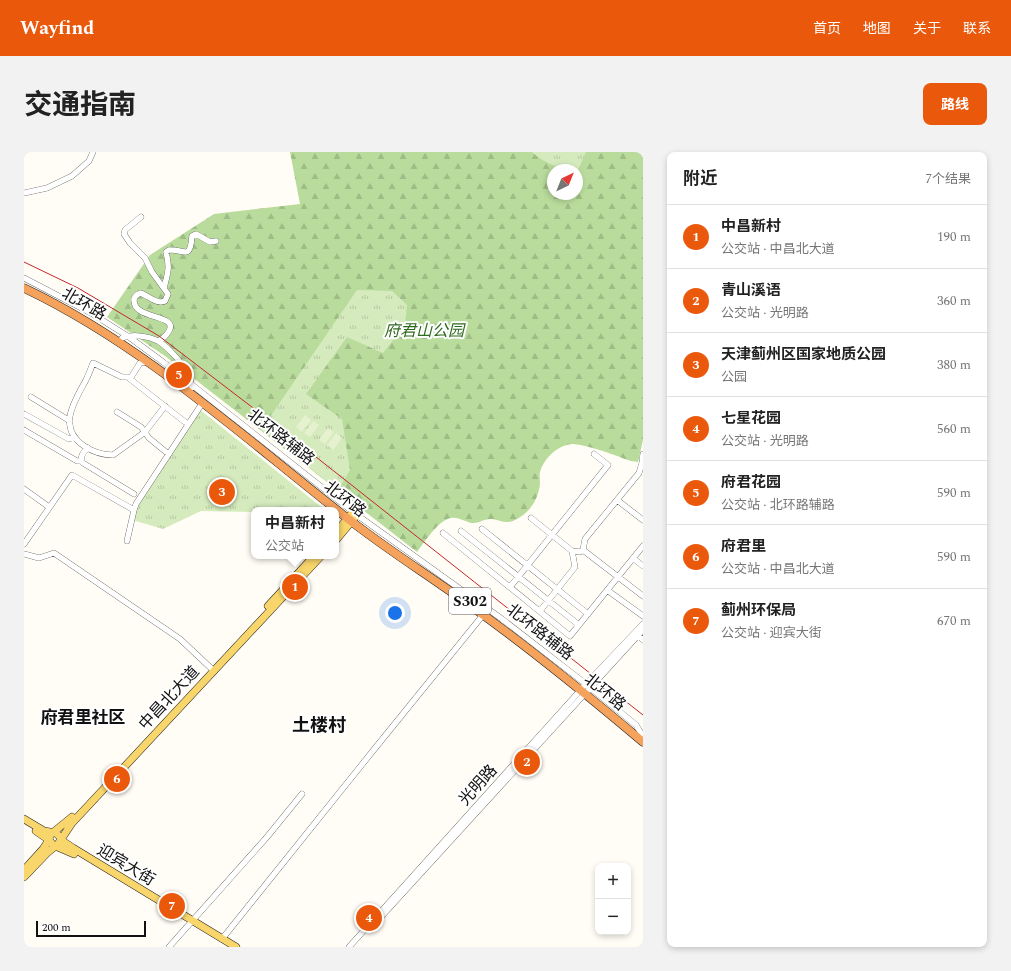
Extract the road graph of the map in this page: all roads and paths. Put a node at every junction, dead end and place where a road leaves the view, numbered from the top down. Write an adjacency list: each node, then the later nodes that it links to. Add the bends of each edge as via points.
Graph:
1 (92, 152): 2 (street, via 89,161 72,176 47,188)
2 (24, 193)
3 (141, 217): 8 (street, via 125,230 124,234 145,258)
4 (216, 241): 8 (street, via 210,242 196,234 192,236 192,248 189,251 168,250 166,252 169,270)
5 (24, 278): 9 (street, via 74,304)
6 (24, 283): 9 (highway, 北环路 / S302)
7 (24, 288): 11 (highway, 北环路 / S302, via 86,321)
8 (164, 288): 10 (street, via 168,294 165,301 158,302 140,293 134,300 138,310 168,322 170,329)
9 (124, 337): 10 (street, via 141,336); 14 (highway, 北环路 / S302)
10 (161, 342): 14 (street, via 188,372)
11 (135, 353): 12 (highway, 北环路 / S302); 13 (street, via 137,361)
12 (148, 362): 13 (street, via 140,363); 35 (highway, 北环路 / S302)
13 (129, 378): 17 (street); 20 (street, via 93,363 71,409)
14 (191, 386): 35 (highway, 北环路 / S302)
15 (31, 397): 20 (street)
16 (201, 405): 34 (street)
17 (164, 406): 21 (street); 23 (street)
18 (117, 412): 23 (street)
19 (24, 414): 24 (street, via 69,439)
20 (70, 421): 24 (street)
21 (185, 422)
22 (24, 430): 29 (street)
23 (145, 432): 25 (street, via 113,455); 26 (street)
24 (74, 437): 25 (street)
25 (88, 448): 29 (street)
26 (166, 452)
27 (594, 454): 42 (street, via 608,465)
28 (643, 454): 32 (street, via 639,473)
29 (81, 461): 31 (street)
30 (24, 489): 33 (street)
31 (134, 494)
32 (617, 500): 37 (street); 47 (street, via 585,539)
33 (49, 507): 34 (street, via 72,475); 45 (street)
34 (134, 510): 44 (street)
35 (353, 517): 38 (main road); 43 (main road); 64 (highway, 北环路 / S302); 72 (highway, 北环路 / S302, via 466,597)
36 (531, 518): 42 (street)
37 (643, 520)
38 (339, 529)
39 (482, 529): 53 (street)
40 (461, 531): 55 (street)
41 (443, 533): 57 (street)
42 (552, 535): 48 (street); 53 (street)
43 (339, 536)
44 (127, 541)
45 (24, 544)
46 (643, 546): 50 (street)
47 (583, 550): 48 (street); 56 (street)
48 (572, 552): 58 (street, via 575,567)
49 (24, 554): 71 (street, via 38,558 54,553 180,639)
50 (633, 558): 54 (street); 56 (street)
51 (311, 559): 71 (main road, 中昌北大道)
52 (318, 559): 71 (main road, 中昌北大道)
53 (527, 566): 55 (street); 58 (street)
54 (643, 566)
55 (518, 577): 57 (street); 61 (street)
56 (618, 577): 59 (street); 60 (street)
57 (510, 587): 62 (street)
58 (557, 590): 61 (street); 63 (street)
59 (607, 590): 63 (street); 65 (street)
60 (643, 596)
61 (548, 601): 62 (street); 67 (street)
62 (540, 611): 67 (street, via 570,636)
63 (588, 614): 67 (street)
64 (483, 615): 72 (highway, 北环路 / S302); 83 (street)
65 (643, 616)
66 (643, 624): 72 (street, 光明路)
67 (578, 625)
68 (643, 630): 69 (street, 光明路)
69 (638, 635): 70 (street); 72 (street, 光明路)
70 (643, 640)
71 (212, 669): 78 (main road, 中昌北大道); 79 (main road, 中昌北大道, via 72,823)
72 (586, 689): 73 (highway, 北环路 / S302); 74 (highway, 北环路 / S302); 87 (street, 光明路); 88 (street, 光明路)
73 (643, 736)
74 (643, 742)
75 (302, 794): 82 (street, via 268,837)
76 (24, 819): 78 (main road, 迎宾大街)
77 (24, 823): 78 (main road, 迎宾大街)
78 (51, 837): 79 (main road, 迎宾大街, via 58,835); 80 (main road, 中昌北大道)
79 (58, 843): 81 (main road, 中昌北大道); 82 (main road, 迎宾大街)
80 (24, 870)
81 (24, 877)
82 (190, 922): 83 (main road, 迎宾大街); 84 (street); 85 (main road, 迎宾大街)
83 (222, 939): 86 (main road, 迎宾大街)
84 (169, 947)
85 (229, 947)
86 (236, 947)
87 (349, 947)
88 (354, 947)

